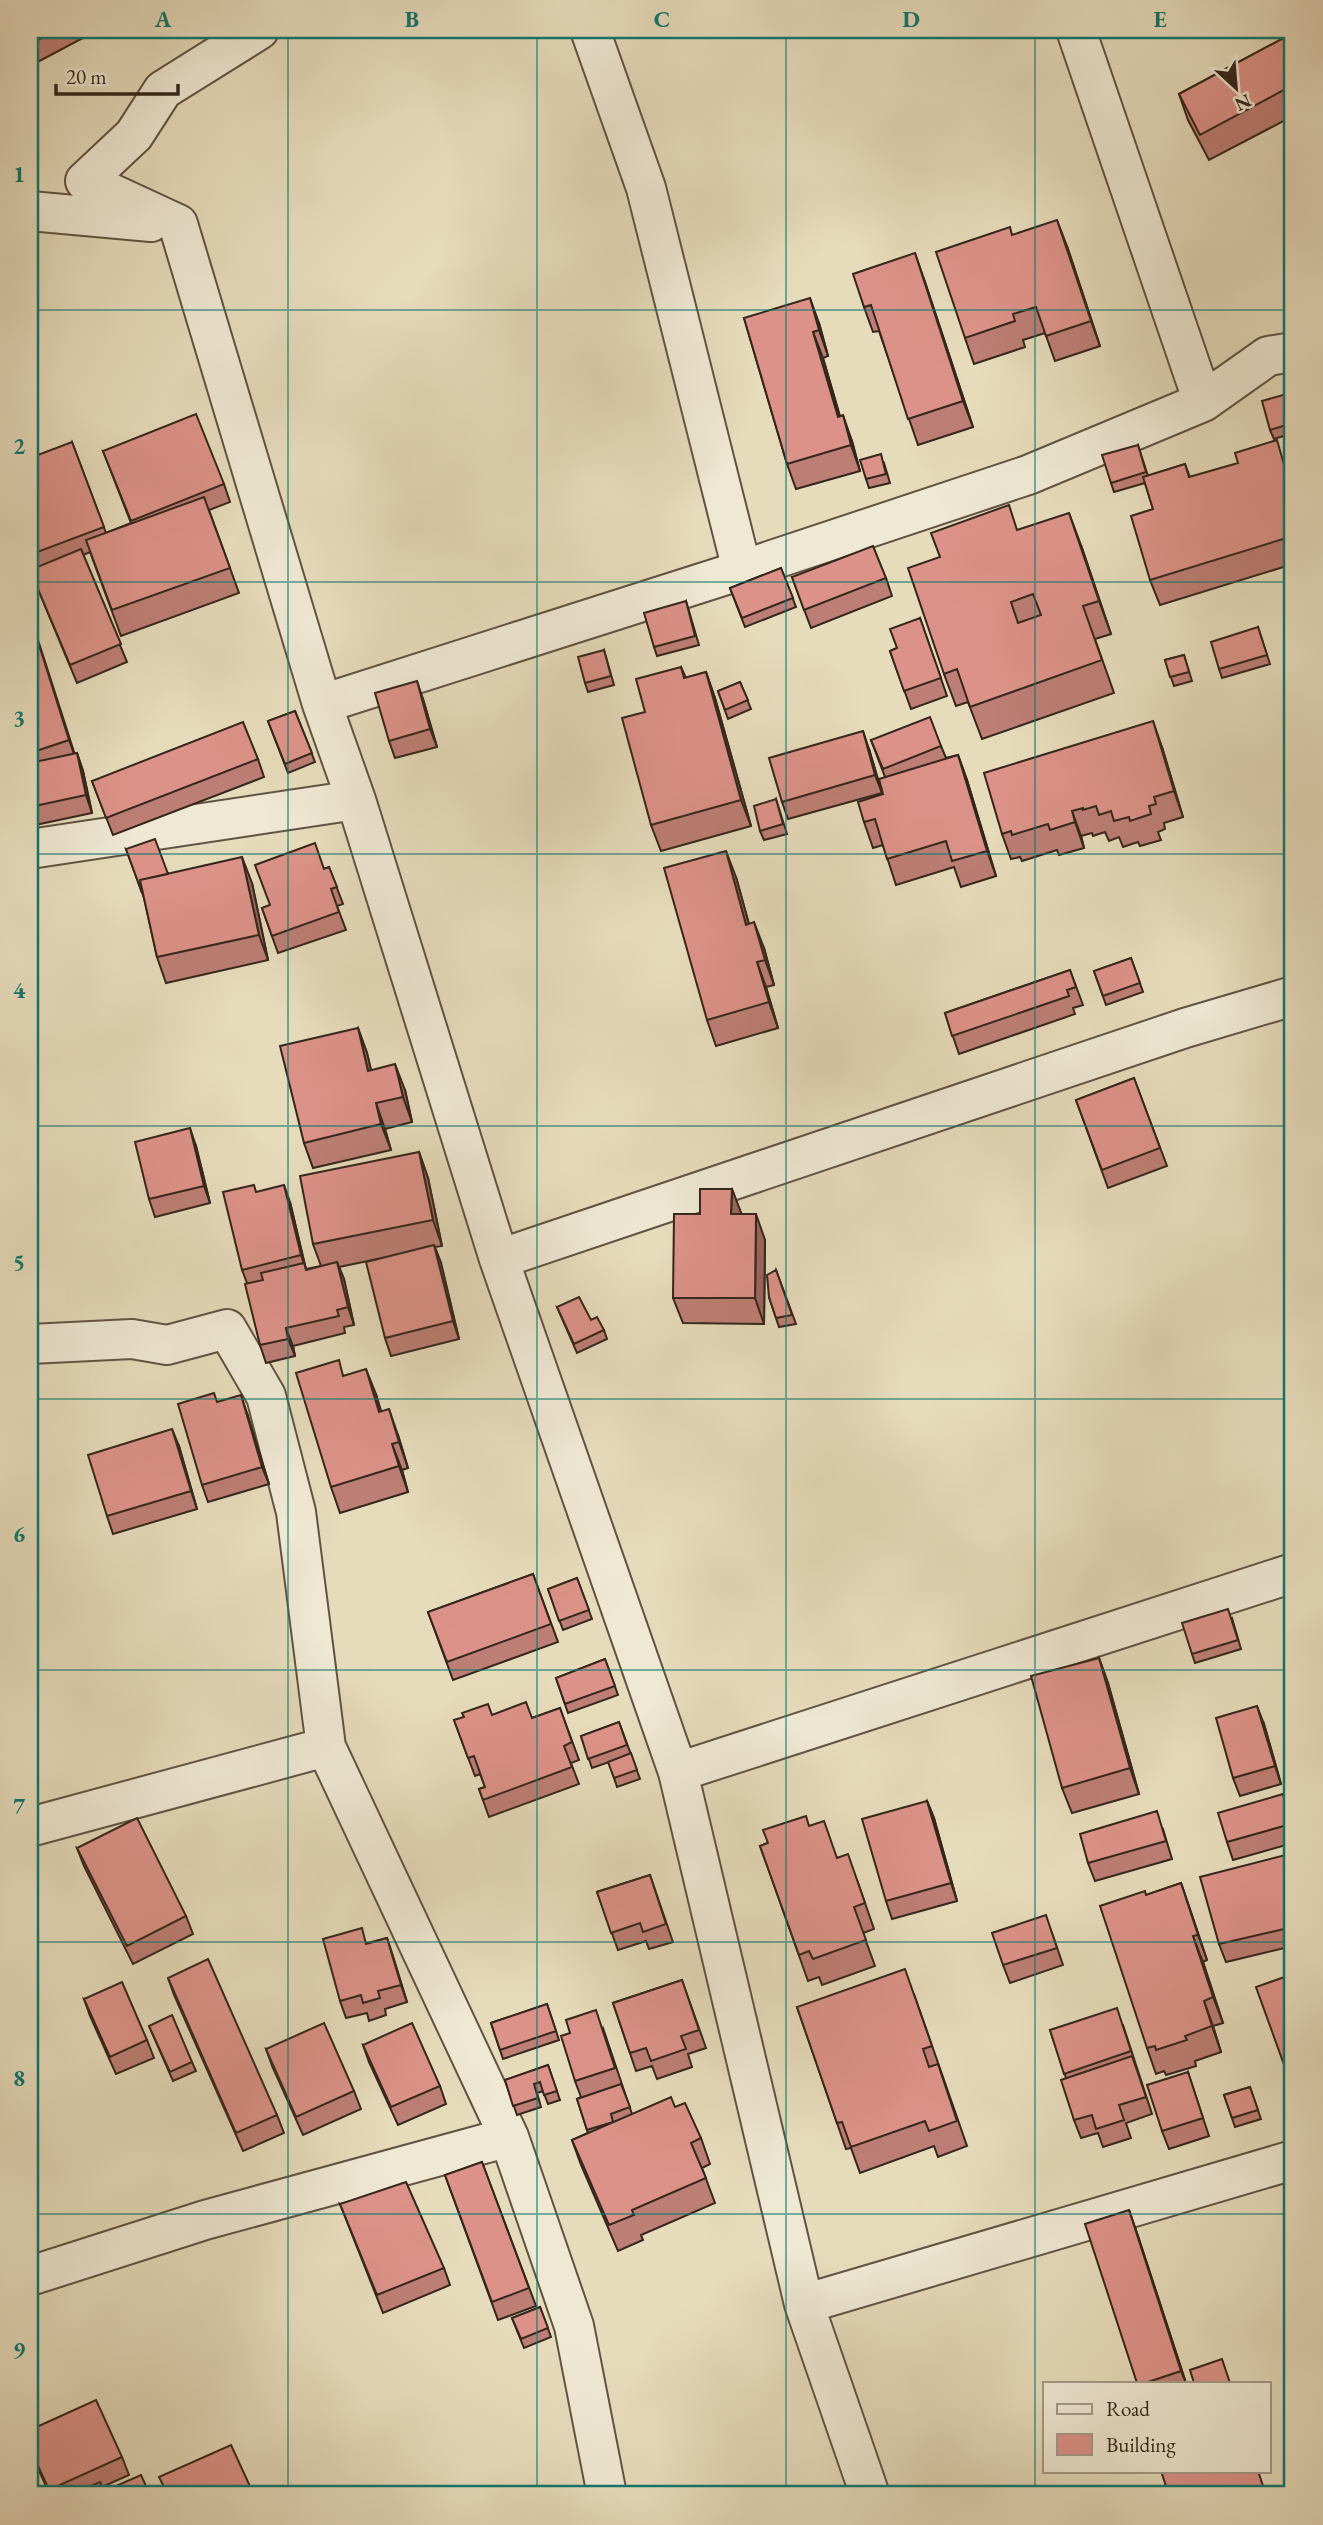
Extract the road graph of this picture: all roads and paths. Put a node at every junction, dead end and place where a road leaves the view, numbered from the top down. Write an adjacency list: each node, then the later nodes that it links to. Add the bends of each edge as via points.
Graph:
1 (259, 30): 5 (street, via 163,90 134,135 85,181)
2 (590, 30): 8 (street, via 646,188)
3 (1076, 30): 7 (street)
4 (30, 211): 5 (street)
5 (178, 224): 9 (street)
6 (1293, 352): 7 (street, via 1268,356)
7 (1203, 401): 8 (street, via 1028,475)
8 (742, 570): 9 (street)
9 (322, 704): 10 (street)
10 (356, 800): 11 (street); 13 (street)
11 (30, 849)
12 (1293, 996): 13 (street, via 1185,1028)
13 (499, 1259): 17 (street)
14 (30, 1344): 16 (street, via 132,1339 167,1345 228,1329 266,1396 296,1512)
15 (1293, 1573): 17 (street)
16 (326, 1747): 18 (street); 19 (street)
17 (678, 1772): 22 (street)
18 (30, 1827)
19 (509, 2137): 21 (street, via 205,2220); 23 (street, via 575,2326)
20 (1293, 2160): 22 (street)
21 (30, 2276)
22 (804, 2304): 24 (street)
23 (607, 2495)
24 (870, 2495)

